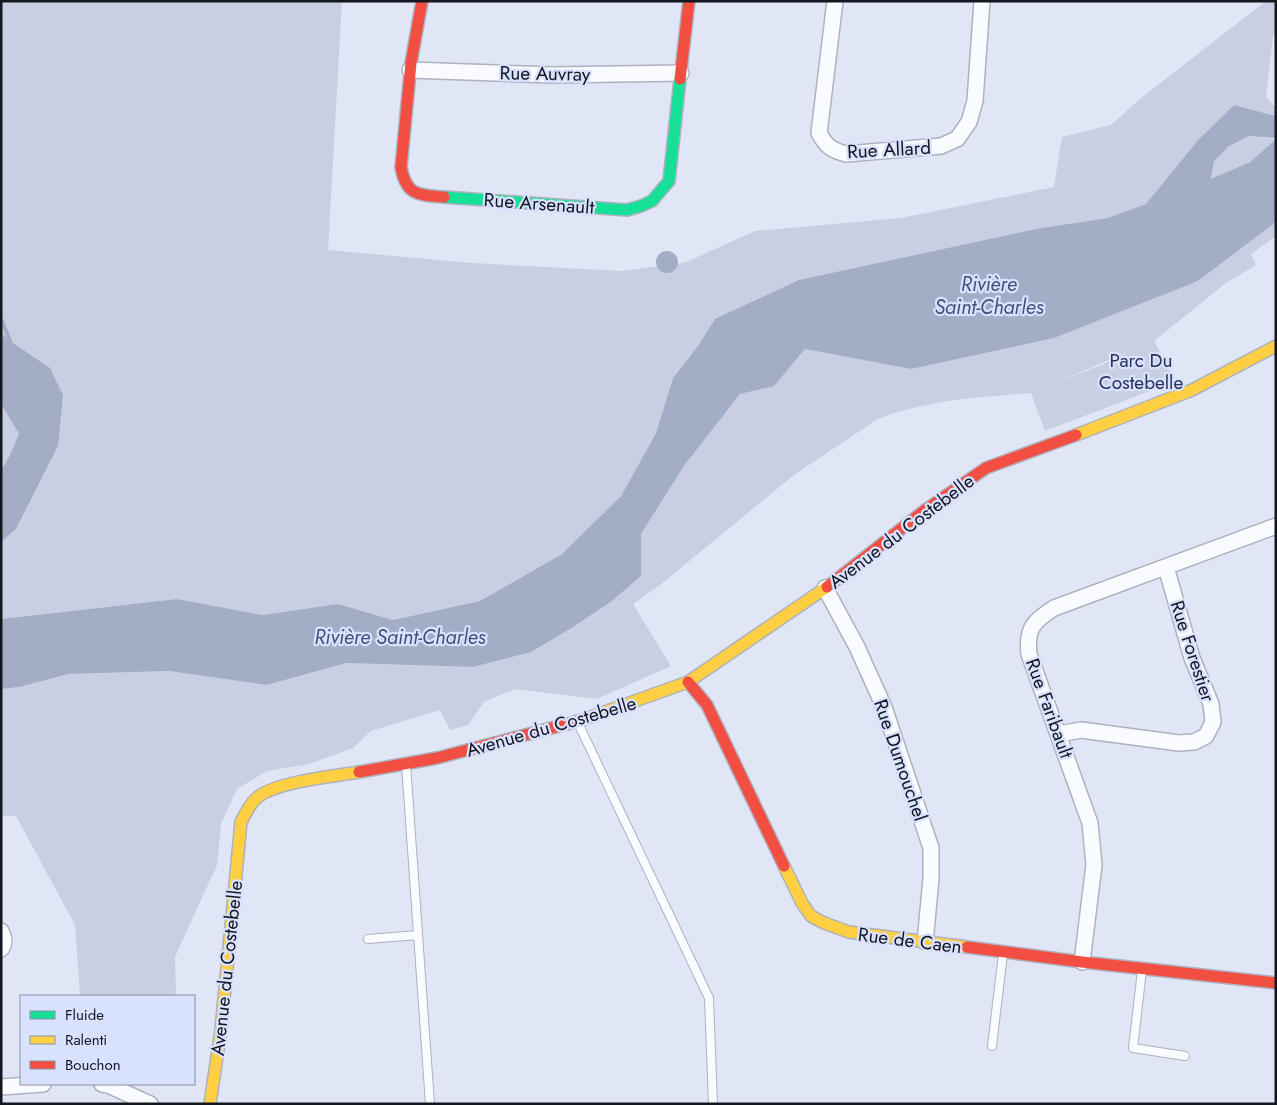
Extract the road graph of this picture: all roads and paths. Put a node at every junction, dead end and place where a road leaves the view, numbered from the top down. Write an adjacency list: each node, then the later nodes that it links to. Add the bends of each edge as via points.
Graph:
1 (422, 1): 5 (street, Rue Arsenault)
2 (689, 1): 6 (street, Rue Arsenault)
3 (835, 1): 4 (street, Rue Allard, via 819,133 834,151 846,154 941,146 957,139 969,122 975,101)
4 (982, 1)
5 (410, 70): 6 (street, Rue Auvray, via 553,75); 6 (street, Rue Arsenault, via 401,167 402,180 409,189 421,195 627,210 643,207 660,194 669,181)
6 (681, 74)
7 (1276, 346): 10 (street, Avenue du Costebelle, via 1192,390 986,468 924,511)
8 (1276, 526): 9 (street, Rue Faribault)
9 (1166, 567): 13 (street, Rue Faribault, via 1054,608 1040,616 1032,626 1028,639 1029,654); 13 (street, Rue Forestier, via 1192,658 1211,704 1212,722 1206,736 1194,742 1179,743 1081,730)
10 (825, 588): 11 (street, Avenue du Costebelle); 18 (street, Rue Dumouchel, via 884,707 931,848)
11 (688, 682): 12 (street, Avenue du Costebelle); 18 (street, Rue de Caen, via 708,705 811,916 849,932)
12 (577, 722): 14 (street, Avenue du Costebelle); 32 (lane, via 709,998)
13 (1059, 734): 21 (street, Rue Faribault, via 1090,823 1094,865)
14 (406, 764): 16 (lane); 30 (street, Avenue du Costebelle, via 282,786 263,792 250,805 241,822 221,1030)
15 (1, 931): 19 (street, via 4,936)
16 (418, 935): 17 (lane); 31 (lane)
17 (368, 939)
18 (925, 942): 20 (street, Rue de Caen)
19 (1, 949)
20 (1003, 952): 21 (street, Rue de Caen); 24 (lane)
21 (1082, 962): 22 (street, Rue de Caen)
22 (1142, 968): 23 (street, Rue de Caen); 25 (lane, via 1133,1048)
23 (1276, 983)
24 (992, 1046)
25 (1185, 1056)
26 (29, 1085): 28 (street)
27 (108, 1085): 29 (street)
28 (1, 1087)
29 (150, 1104)
30 (210, 1104)
31 (430, 1104)
32 (713, 1104)

